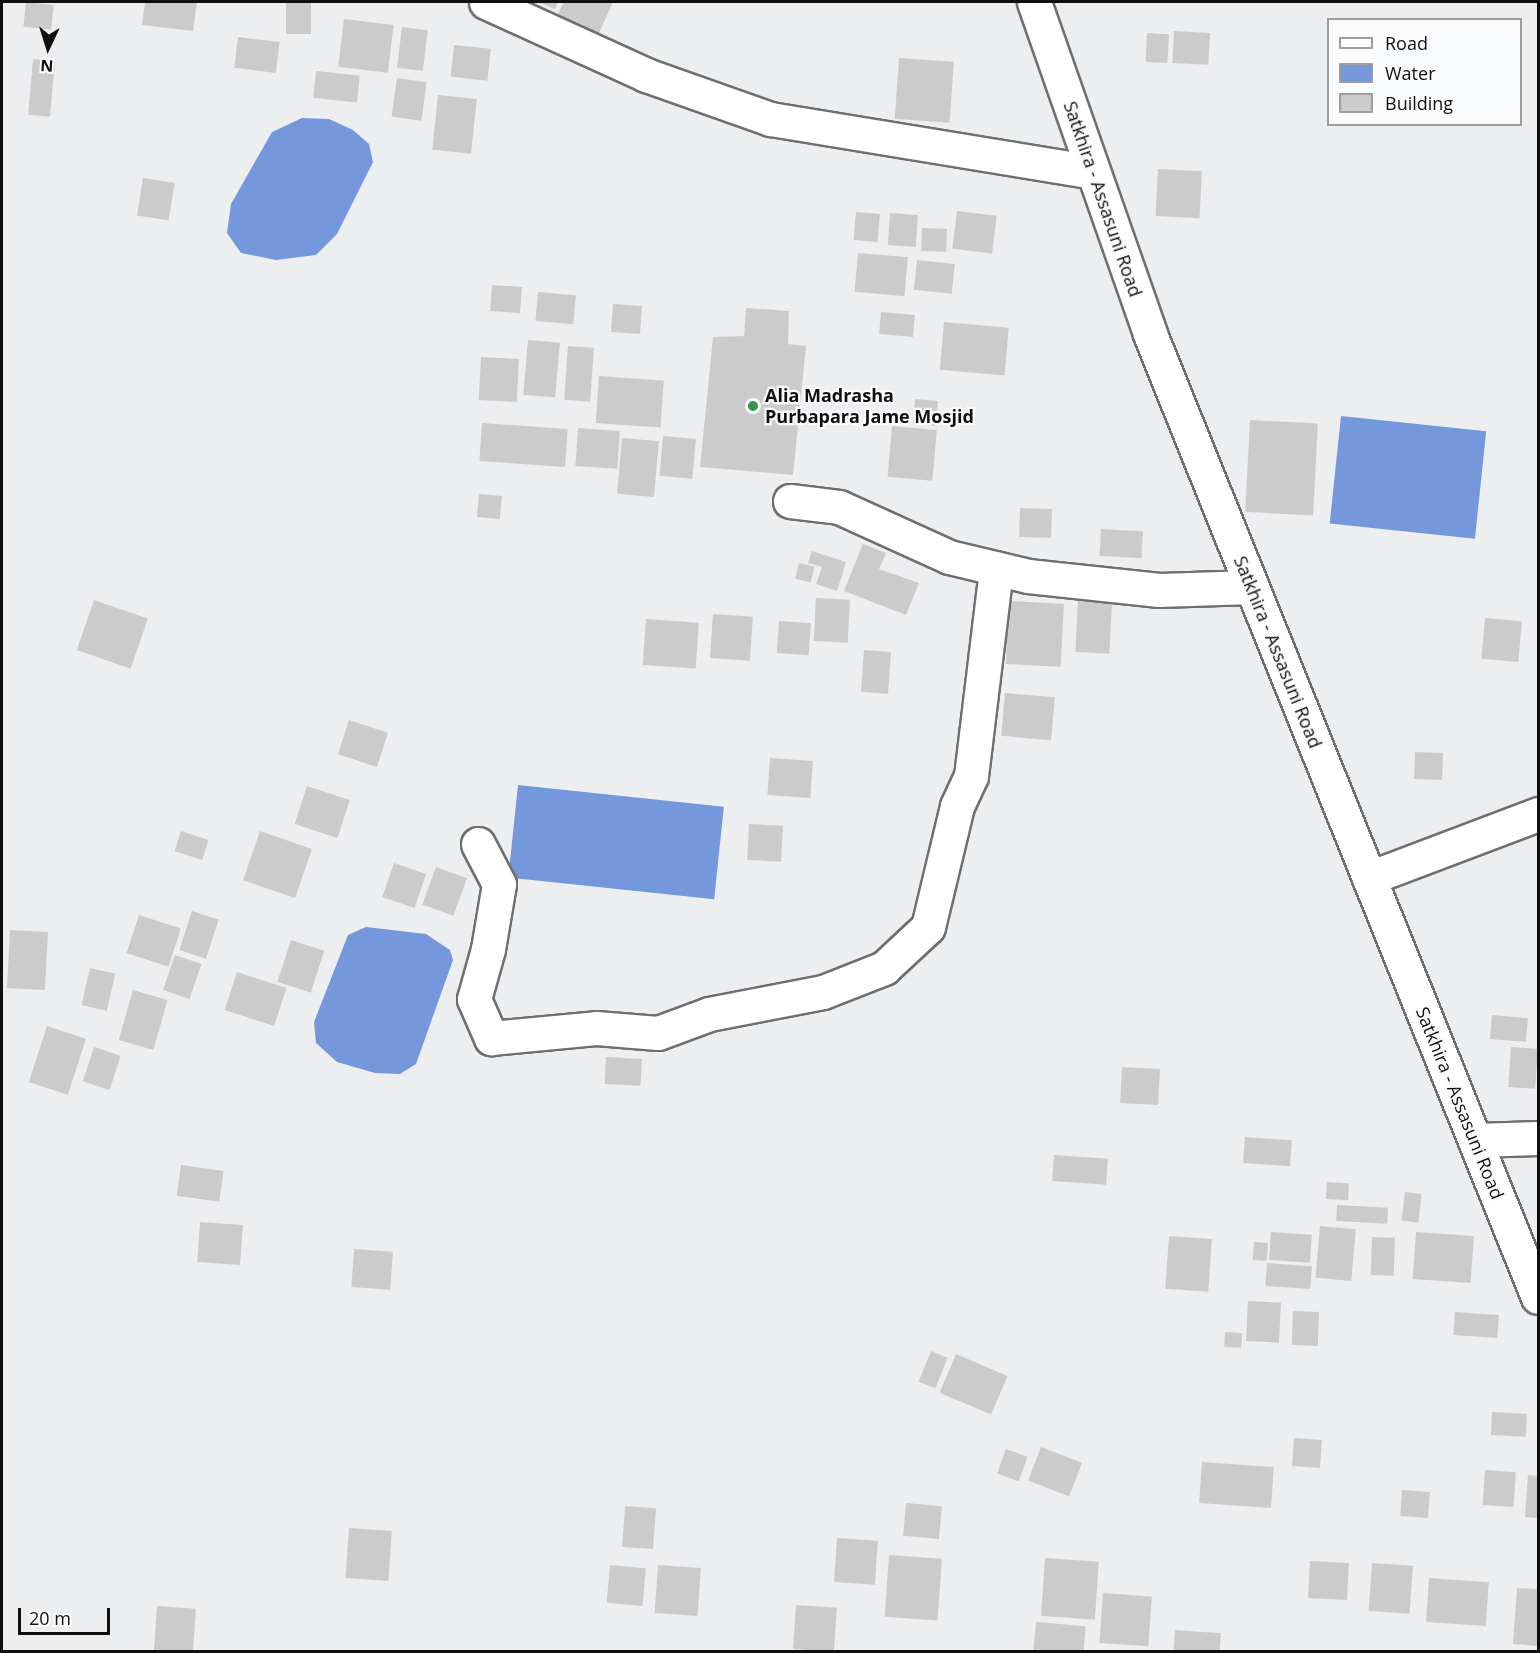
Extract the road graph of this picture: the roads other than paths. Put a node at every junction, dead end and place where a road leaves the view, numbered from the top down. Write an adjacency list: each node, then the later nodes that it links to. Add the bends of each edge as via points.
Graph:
1 (486, 2): 3 (main road, via 646,75 770,119)
2 (1034, 2): 3 (main road, Satkhira - Assasuni Road)
3 (1093, 172): 6 (main road, Satkhira - Assasuni Road, via 1150,334)
4 (790, 501): 5 (main road, via 839,507 949,557)
5 (996, 569): 6 (main road, via 1073,582 1159,590); 8 (main road, via 971,776 957,807 928,927 884,968 823,992 709,1014 658,1033 596,1029 491,1038 474,999 499,885)
6 (1252, 586): 9 (main road, Satkhira - Assasuni Road)
7 (1539, 814): 9 (main road)
8 (478, 844)
9 (1370, 878): 11 (main road, Satkhira - Assasuni Road)
10 (1539, 1138): 11 (main road)
11 (1475, 1140): 12 (main road, Satkhira - Assasuni Road)
12 (1539, 1297)

